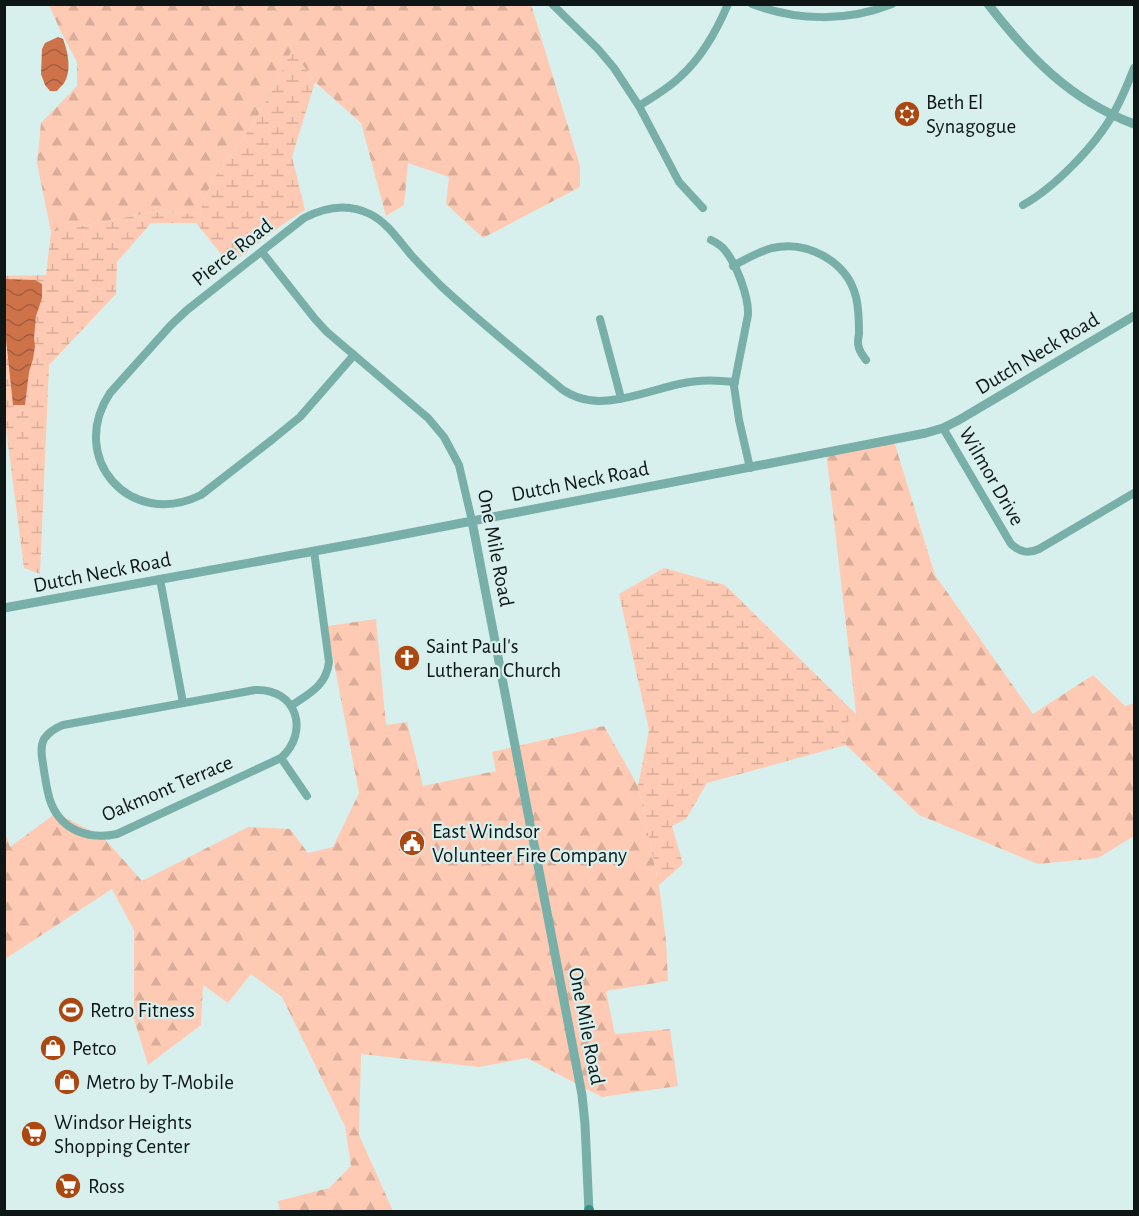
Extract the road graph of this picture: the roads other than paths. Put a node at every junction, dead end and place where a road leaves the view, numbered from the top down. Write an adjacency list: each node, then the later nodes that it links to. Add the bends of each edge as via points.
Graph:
1 (552, 4): 7 (street, via 598,49)
2 (729, 4): 7 (street, via 683,75)
3 (752, 4): 4 (street, via 782,14 819,17 856,15)
4 (892, 4)
5 (988, 4): 8 (street, via 1020,44 1056,79)
6 (1134, 68): 8 (street)
7 (639, 106): 11 (street, via 679,182)
8 (1113, 115): 9 (street); 10 (street, via 1067,170)
9 (1134, 124)
10 (1023, 205)
11 (703, 208)
12 (711, 240): 14 (street, via 722,247)
13 (262, 252): 17 (street, One Mile Road, via 315,319); 17 (street, Pierce Road, via 187,310 110,393 99,413 95,437 100,461 112,481 130,495 151,503 182,503 201,495 300,417); 20 (street, Pierce Road, via 304,218 324,209 348,207 370,214 388,227 441,286 563,390 590,400)
14 (734, 266): 18 (street, via 758,253 782,247 805,248 830,259 853,288 859,314 859,349); 19 (street, via 748,305)
15 (1134, 316): 21 (street, Dutch Neck Road)
16 (600, 319): 20 (street)
17 (354, 355): 24 (street, One Mile Road, via 428,418 444,437 459,465)
18 (866, 360)
19 (735, 382): 20 (street, Pierce Road, via 686,382); 22 (street, via 734,395)
20 (621, 398)
21 (943, 428): 22 (street, Dutch Neck Road); 23 (street, Wilmor Drive, via 1011,544 1022,551 1039,549)
22 (750, 468): 24 (street, Dutch Neck Road)
23 (1134, 493)
24 (472, 521): 25 (street, Dutch Neck Road); 32 (street, One Mile Road, via 582,1095)
25 (314, 551): 26 (street, Dutch Neck Road); 29 (street, via 328,670 318,688)
26 (159, 579): 27 (street, Dutch Neck Road); 28 (street)
27 (4, 608)
28 (183, 703): 29 (street, Oakmont Terrace, via 261,690 280,696); 30 (street, Oakmont Terrace, via 63,725 49,733 41,751 48,795 59,818 85,835 117,834)
29 (291, 706): 30 (street, via 297,730)
30 (281, 758): 31 (street)
31 (307, 796)
32 (589, 1211)

